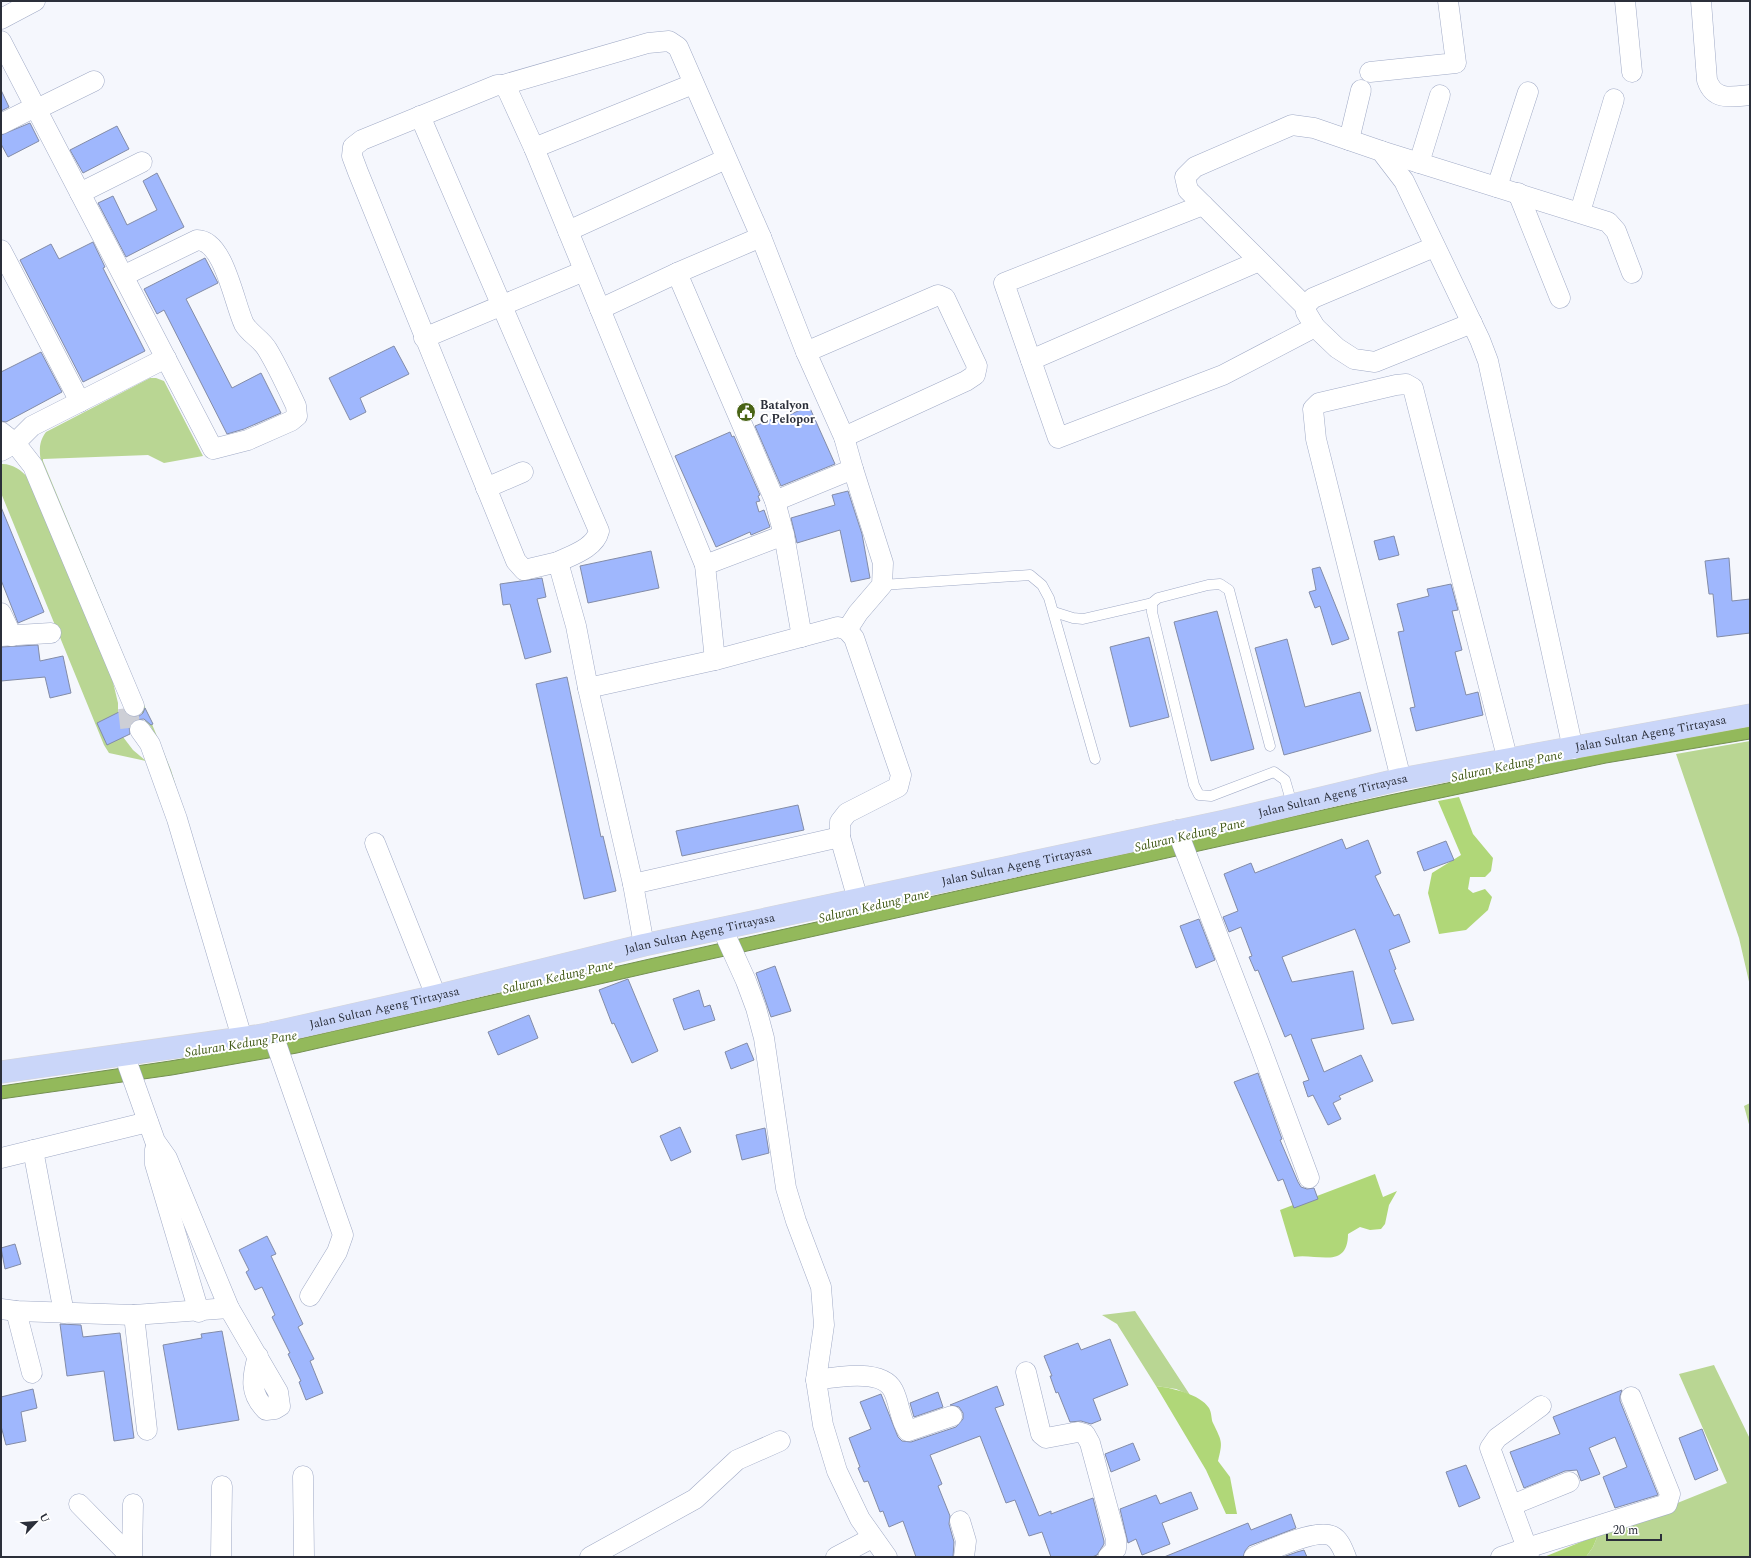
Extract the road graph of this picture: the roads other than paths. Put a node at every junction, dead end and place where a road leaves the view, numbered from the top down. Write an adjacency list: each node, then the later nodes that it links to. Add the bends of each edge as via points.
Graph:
1 (35, 1): 5 (street)
2 (1448, 1): 7 (street, via 1456,63)
3 (1625, 1): 8 (street)
4 (1701, 1): 15 (street, via 1710,90 1730,97)
5 (1, 18)
6 (1, 41): 17 (street)
7 (1370, 72)
8 (1632, 72)
9 (94, 80): 17 (street)
10 (693, 84): 11 (street, via 678,47 669,41 660,41); 21 (street); 23 (street)
11 (504, 85): 18 (street, via 497,85); 21 (street)
12 (1361, 90): 20 (street)
13 (1528, 92): 26 (street)
14 (1440, 95): 25 (street)
15 (1750, 96)
16 (1614, 99): 30 (street)
17 (37, 109): 19 (street); 27 (street)
18 (420, 116): 42 (street); 46 (street, via 362,140 353,147 352,156)
19 (1, 124)
20 (1349, 140): 22 (street); 29 (street, via 1314,128 1292,125 1194,167 1185,177 1188,190)
21 (534, 148): 31 (street)
22 (1381, 151): 25 (street); 33 (street, via 1404,181)
23 (726, 159): 31 (street); 32 (street)
24 (142, 162): 27 (street)
25 (1419, 163): 26 (street)
26 (1497, 187): 28 (street)
27 (80, 193): 39 (street)
28 (1518, 193): 30 (street); 40 (street)
29 (1203, 205): 35 (street); 49 (street, via 1004,282)
30 (1580, 212): 38 (street, via 1608,222 1616,231)
31 (568, 230): 36 (street)
32 (760, 237): 37 (street); 47 (street)
33 (1434, 247): 41 (street, via 1321,294); 44 (street)
34 (1, 250): 50 (street)
35 (1259, 260): 41 (street); 49 (street)
36 (584, 271): 42 (street); 43 (street)
37 (677, 273): 43 (street); 56 (street)
38 (1632, 273)
39 (123, 276): 48 (street); 48 (street, via 197,240 204,240 212,246 244,323 266,347 296,406 297,416 248,440 213,449)
40 (1560, 298)
41 (1305, 306): 45 (street)
42 (501, 307): 46 (street); 58 (street, via 599,531 597,538 589,545)
43 (600, 308): 59 (street)
44 (1472, 323): 45 (street, via 1375,362 1354,360); 74 (street, via 1488,361)
45 (1315, 327): 49 (street, via 1223,375 1058,438)
46 (424, 338): 55 (street)
47 (806, 352): 51 (street); 51 (street, via 938,295 944,298 977,366 975,375 966,381)
48 (166, 358): 50 (street)
49 (1031, 360)
50 (80, 402): 52 (street)
51 (844, 437): 53 (street)
52 (6, 442): 70 (street, via 32,466 125,684)
53 (853, 469): 56 (street); 60 (street, via 883,563)
54 (523, 472): 55 (street)
55 (486, 488): 58 (street, via 516,561 524,570)
56 (775, 502): 57 (street)
57 (784, 535): 59 (street); 67 (street)
58 (558, 562): 69 (street, via 576,626)
59 (705, 565): 68 (street)
60 (882, 585): 62 (lane, via 1030,575 1042,585); 64 (street)
61 (1152, 604): 62 (lane, via 1083,619); 73 (lane, via 1158,598 1208,585 1220,584 1229,590); 78 (lane, via 1192,778 1200,795 1211,796 1274,772 1285,780)
62 (1054, 612): 75 (lane)
63 (1, 613): 66 (street)
64 (847, 630): 67 (street, via 838,627); 80 (street, via 854,638 901,775 898,786 891,792 848,813 840,822)
65 (51, 633): 66 (street)
66 (6, 636)
67 (802, 637): 68 (street)
68 (715, 660): 69 (street)
69 (588, 688): 82 (street)
70 (131, 707)
71 (1750, 715): 74 (main road, Jalan Sultan Ageng Tirtayasa)
72 (136, 732): 88 (street, via 138,744 155,756 177,819)
73 (1270, 746)
74 (1573, 749): 76 (main road, Jalan Sultan Ageng Tirtayasa)
75 (1095, 759)
76 (1508, 761): 77 (main road, Jalan Sultan Ageng Tirtayasa); 77 (street, via 1414,388 1406,384 1396,385 1319,403 1313,409 1316,439)
77 (1401, 780): 78 (main road, Jalan Sultan Ageng Tirtayasa)
78 (1292, 804): 79 (main road, Jalan Sultan Ageng Tirtayasa)
79 (1179, 833): 83 (main road, Jalan Sultan Ageng Tirtayasa); 95 (street)
80 (840, 837): 82 (street); 83 (street)
81 (375, 843): 86 (street)
82 (633, 884): 85 (street)
83 (858, 900): 84 (main road, Jalan Sultan Ageng Tirtayasa)
84 (724, 934): 85 (main road, Jalan Sultan Ageng Tirtayasa); 105 (street, via 751,994 764,1038 786,1188 821,1287 824,1325)
85 (644, 945): 86 (main road, Jalan Sultan Ageng Tirtayasa)
86 (436, 996): 87 (main road, Jalan Sultan Ageng Tirtayasa)
87 (274, 1037): 88 (main road, Jalan Sultan Ageng Tirtayasa); 96 (street, via 343,1234 337,1252)
88 (242, 1038): 89 (main road, Jalan Sultan Ageng Tirtayasa)
89 (125, 1058): 90 (main road, Jalan Sultan Ageng Tirtayasa); 91 (street)
90 (1, 1072)
91 (148, 1122): 92 (street); 93 (street)
92 (155, 1141): 97 (street, via 167,1158); 99 (street, via 155,1164)
93 (33, 1150): 94 (street); 100 (street)
94 (1, 1158)
95 (1309, 1178)
96 (310, 1296)
97 (229, 1308): 99 (street); 102 (street)
98 (8, 1310): 100 (street); 104 (street)
99 (199, 1312): 101 (street)
100 (64, 1313): 101 (street)
101 (134, 1315): 109 (street)
102 (258, 1356)
103 (1026, 1372): 127 (street, via 1041,1434 1046,1438 1078,1432 1085,1434 1090,1442 1116,1540 1116,1549)
104 (32, 1373)
105 (816, 1380): 108 (street, via 863,1376 884,1380 893,1388 903,1424 908,1431); 118 (street, via 823,1425 837,1472)
106 (1631, 1397): 119 (street, via 1670,1494 1667,1504)
107 (1542, 1406): 116 (street, via 1497,1438 1490,1448)
108 (952, 1416)
109 (147, 1430)
110 (780, 1441): 123 (street, via 738,1460 696,1499)
111 (303, 1476): 122 (street)
112 (1569, 1482): 116 (street)
113 (222, 1486): 121 (street)
114 (79, 1504): 120 (street)
115 (133, 1504): 120 (street)
116 (1512, 1505): 119 (street)
117 (960, 1521): 126 (street, via 966,1542)
118 (872, 1538): 124 (street); 125 (street)
119 (1528, 1552): 130 (street)
120 (132, 1557)
121 (221, 1557)
122 (304, 1557)
123 (590, 1557)
124 (836, 1557)
125 (887, 1557)
126 (964, 1557)
127 (1108, 1557)
128 (1254, 1557): 129 (street, via 1305,1537 1324,1534 1338,1540)
129 (1346, 1557)
130 (1501, 1557)

